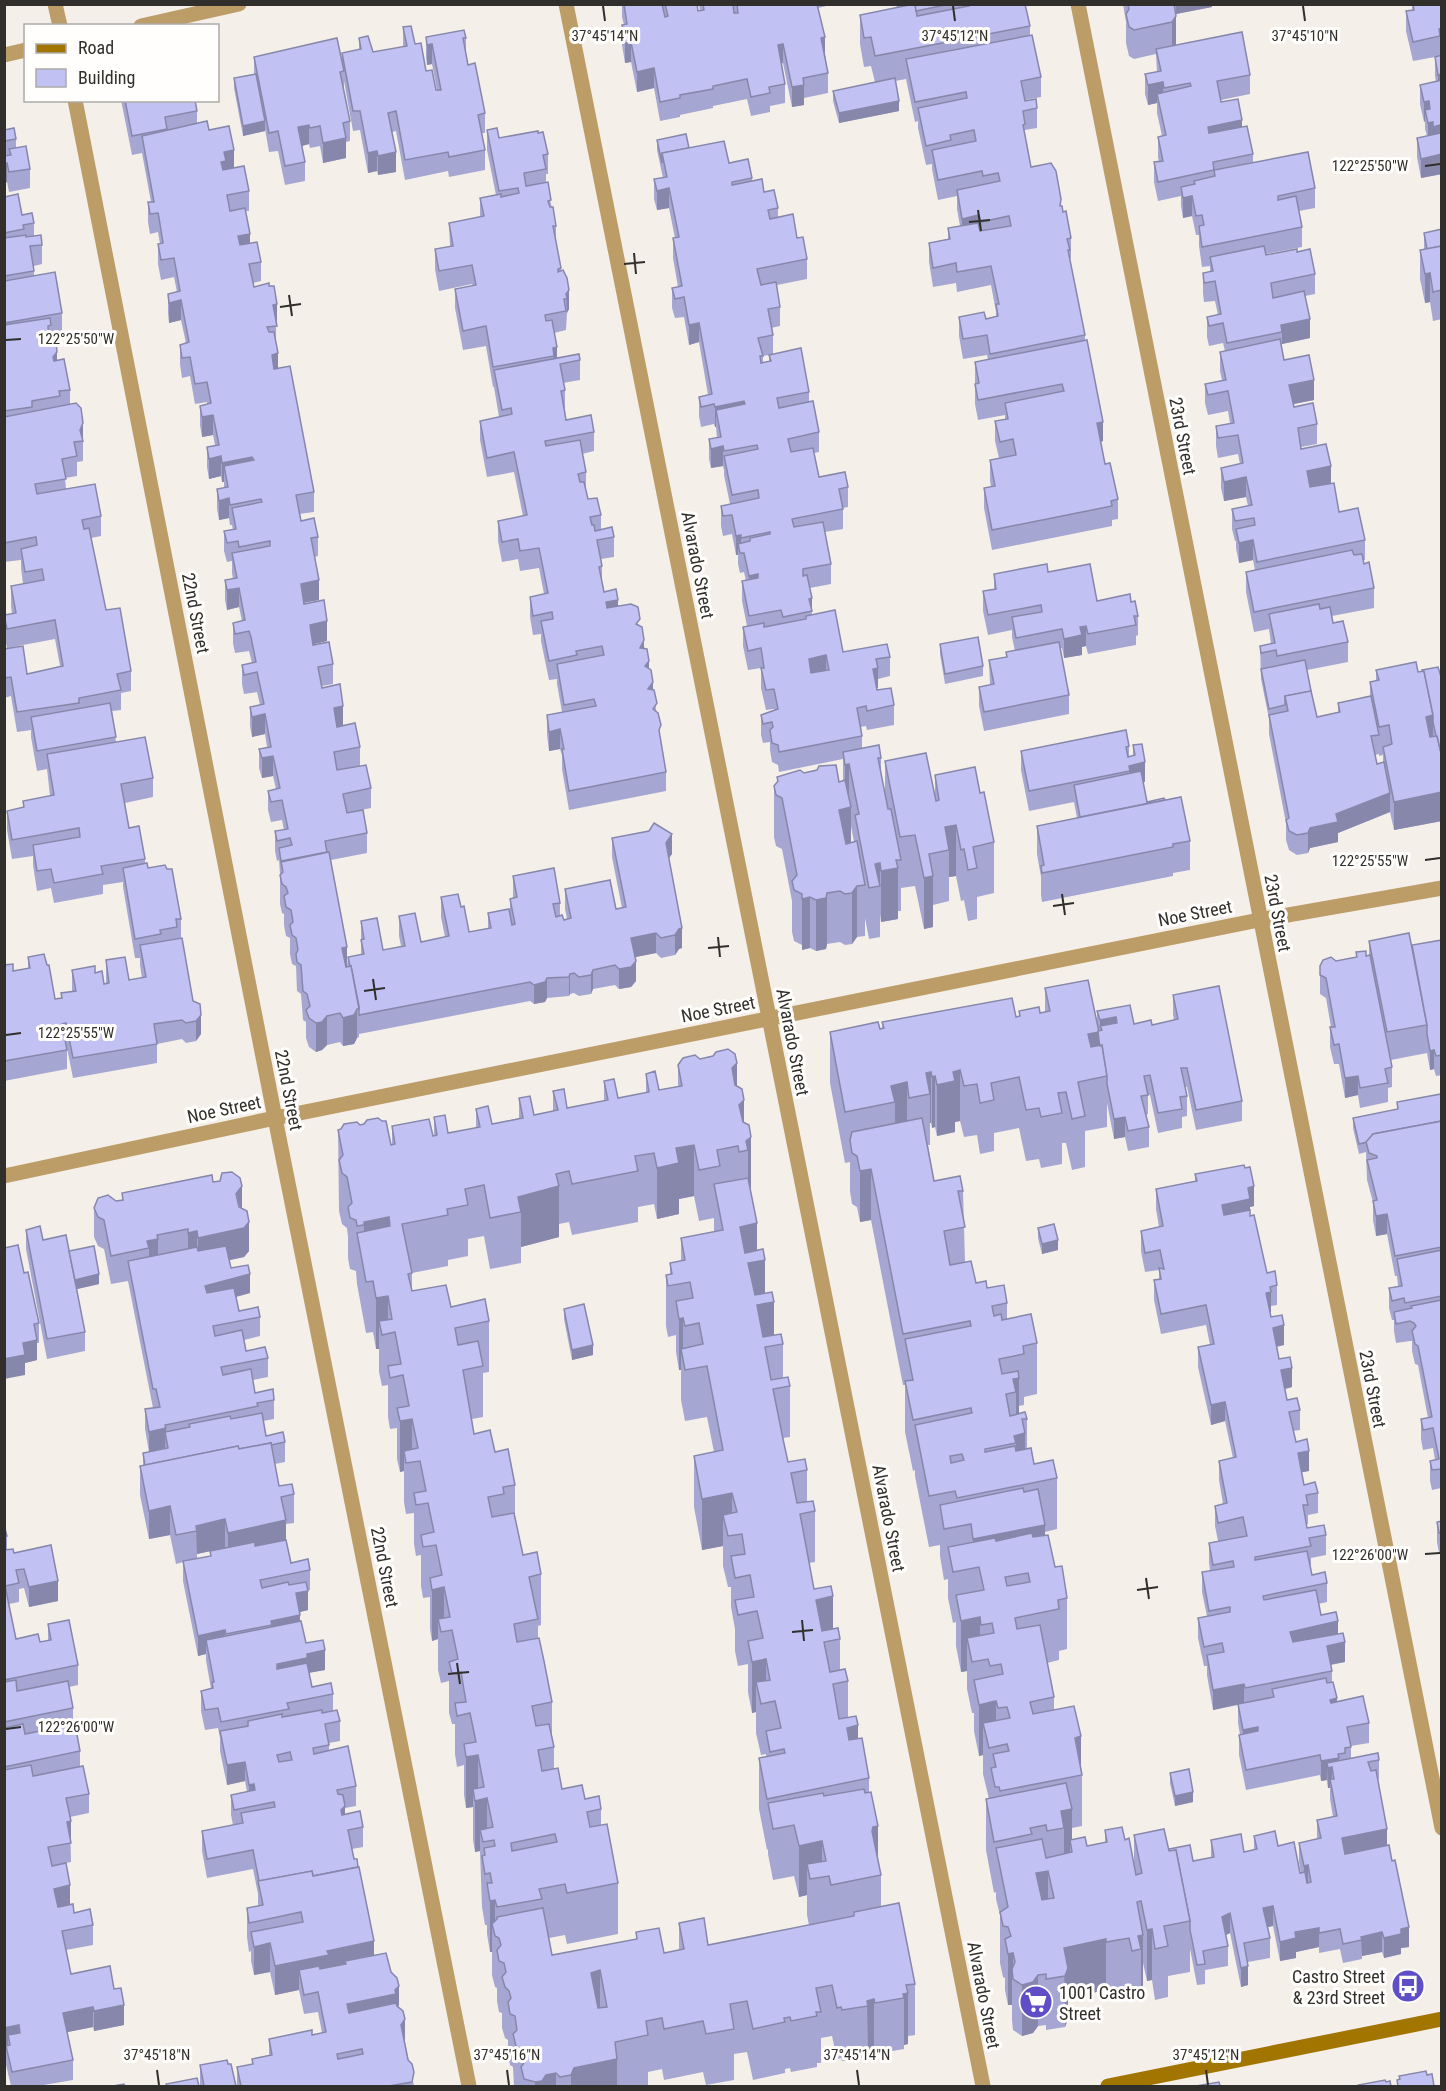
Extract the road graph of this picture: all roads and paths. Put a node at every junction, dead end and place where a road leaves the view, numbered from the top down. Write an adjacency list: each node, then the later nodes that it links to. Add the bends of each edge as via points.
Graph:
1 (55, 4): 5 (street)
2 (239, 4): 6 (street)
3 (566, 4): 12 (street, Alvarado Street)
4 (1078, 4): 11 (street, 23rd Street)
5 (60, 24)
6 (150, 24)
7 (24, 50): 8 (street)
8 (4, 54)
9 (75, 102): 13 (street, 22nd Street)
10 (1442, 888): 11 (street, Noe Street)
11 (1259, 920): 12 (street, Noe Street); 15 (street, 23rd Street)
12 (769, 1018): 13 (street, Noe Street); 18 (street, Alvarado Street)
13 (274, 1118): 14 (street, Noe Street); 17 (street, 22nd Street)
14 (4, 1176)
15 (1442, 1828)
16 (1442, 2019): 19 (street)
17 (469, 2086)
18 (983, 2086)
19 (1108, 2086)

